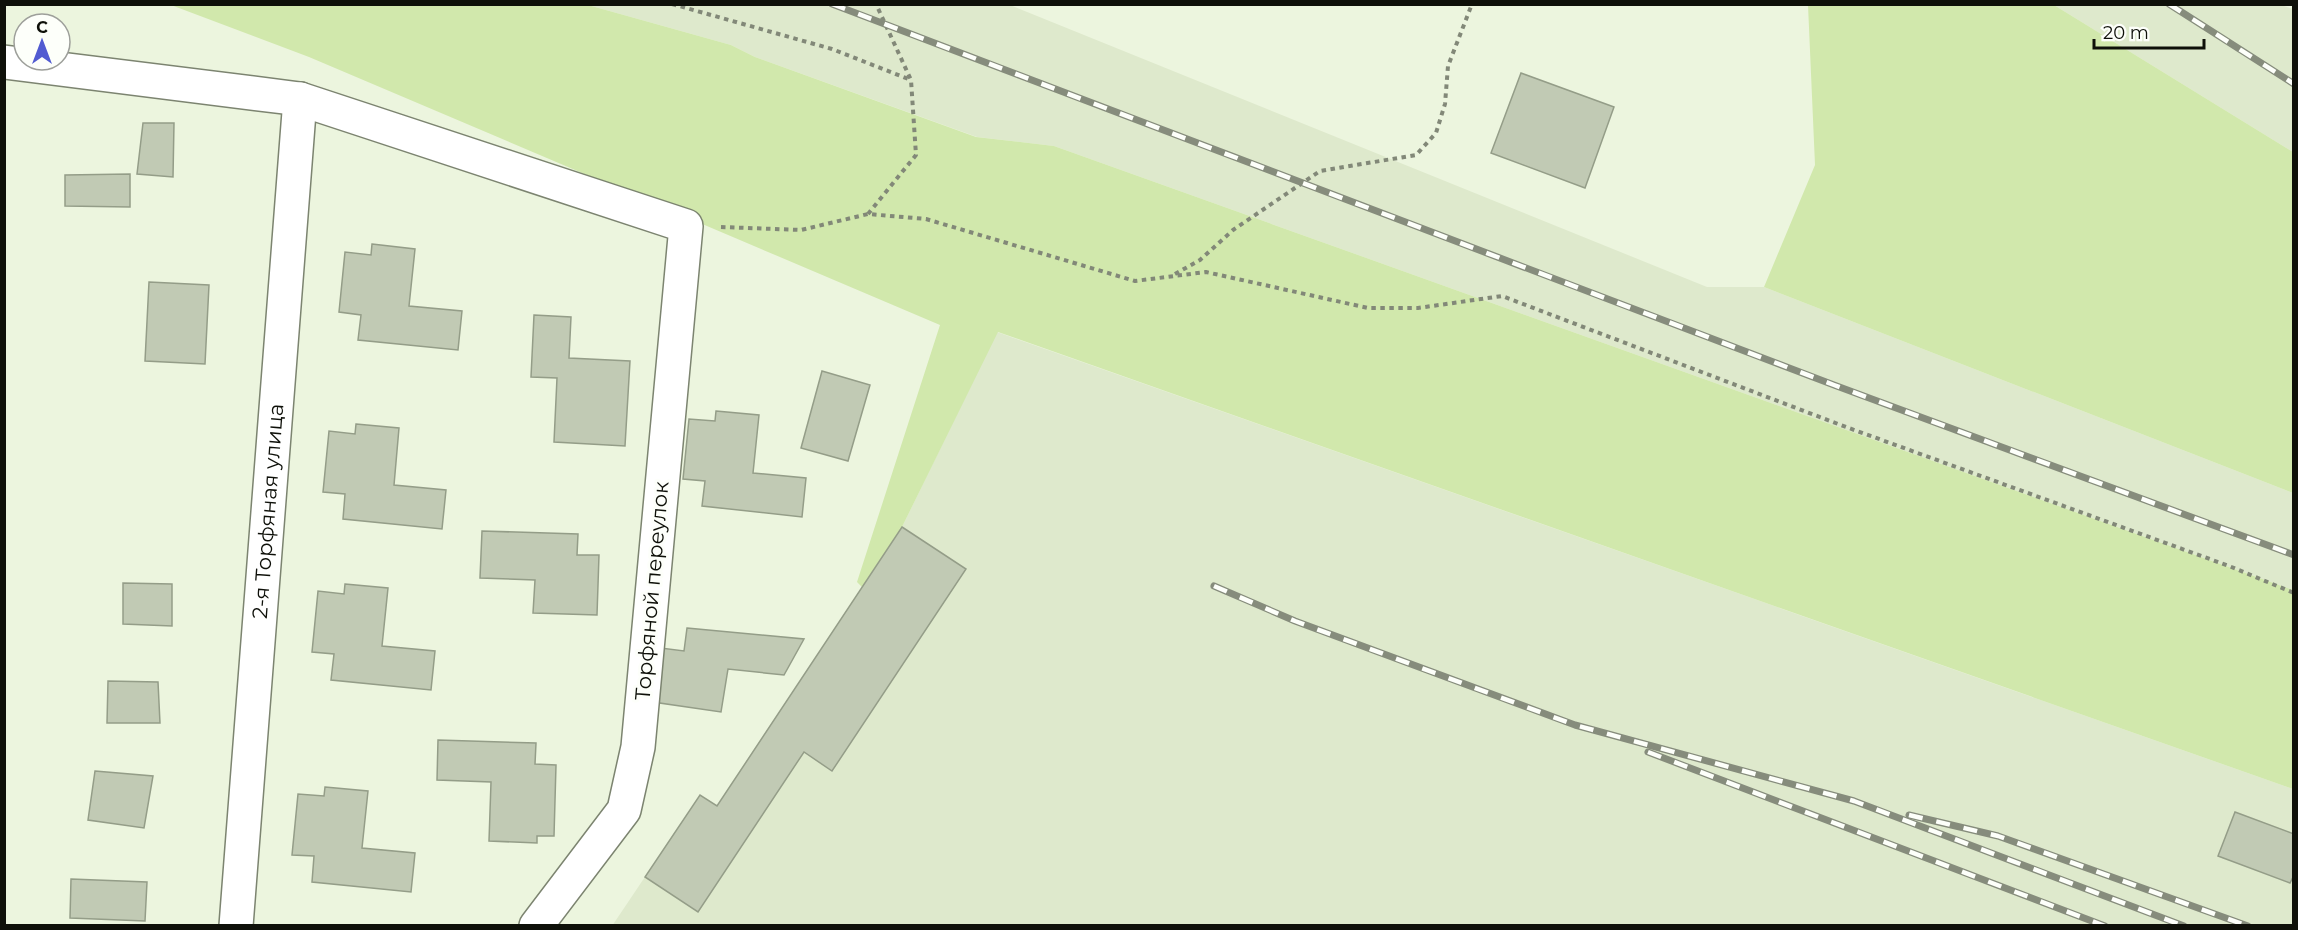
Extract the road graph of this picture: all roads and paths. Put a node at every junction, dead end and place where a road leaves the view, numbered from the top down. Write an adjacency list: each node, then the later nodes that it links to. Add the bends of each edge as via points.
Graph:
1 (672, 4): 5 (path, via 832,49)
2 (876, 4): 5 (path)
3 (1472, 4): 9 (path, via 1448,66 1436,132 1416,155 1320,171 1233,230 1200,260)
4 (4, 62): 6 (street)
5 (911, 80): 7 (path, via 916,154)
6 (300, 99): 8 (street); 11 (street, 2-я Торфяная улица)
7 (868, 214): 8 (path, via 801,230); 9 (path, via 926,219 1135,281)
8 (686, 225): 12 (street, Торфяной переулок, via 638,747 624,810)
9 (1170, 276): 10 (path, via 1206,272 1368,308 1418,308 1502,296)
10 (2294, 593)
11 (236, 926)
12 (536, 926)

